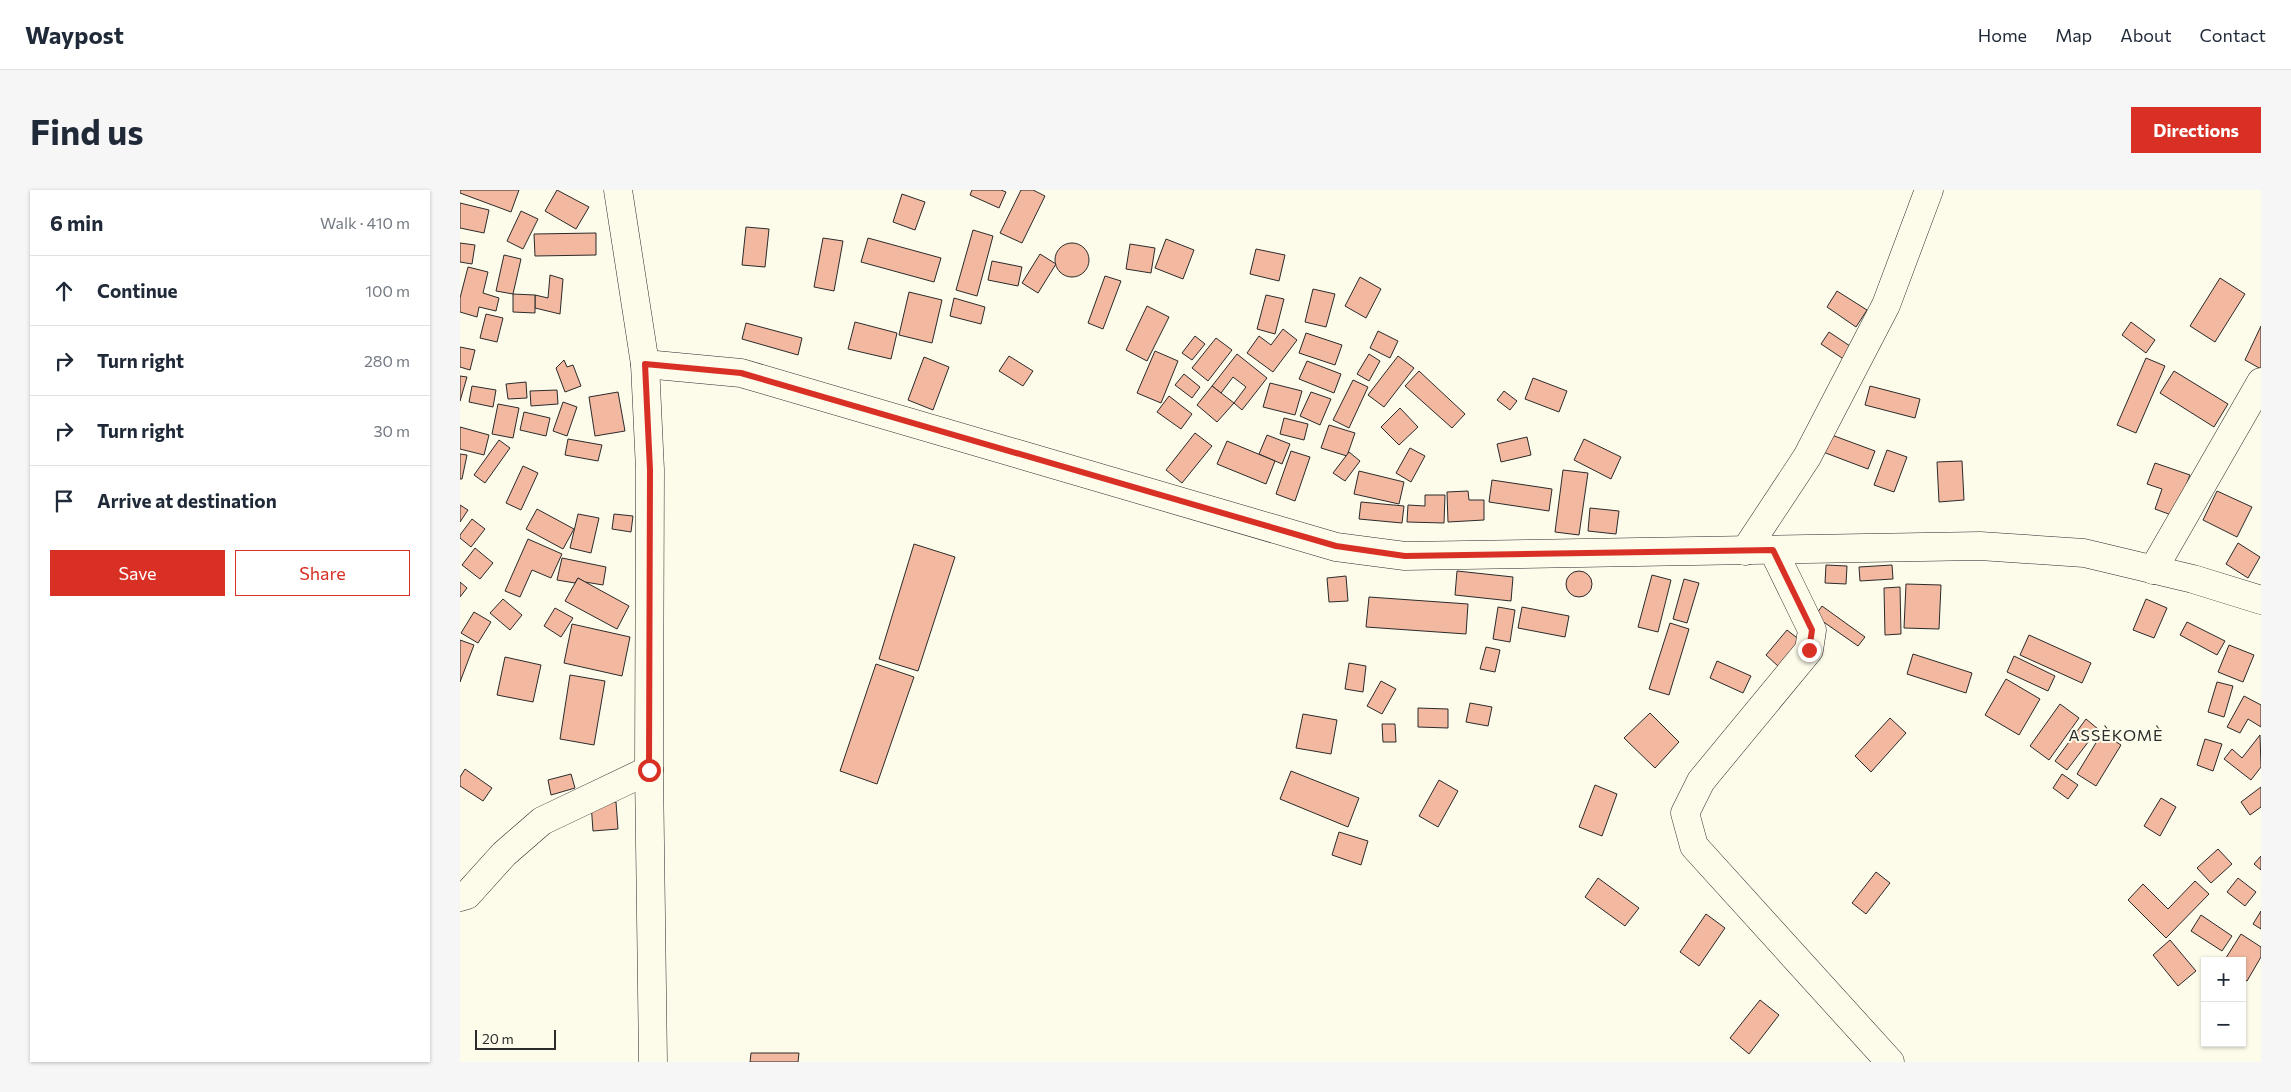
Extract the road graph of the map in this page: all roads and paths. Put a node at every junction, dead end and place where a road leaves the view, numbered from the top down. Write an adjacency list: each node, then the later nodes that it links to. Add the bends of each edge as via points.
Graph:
1 (618, 190): 3 (street)
2 (1929, 190): 6 (street, via 1886,305 1807,457)
3 (645, 364): 6 (street, via 741,373 1336,546 1405,556); 9 (street, via 650,470)
4 (2261, 382): 7 (street)
5 (1773, 550): 6 (street); 7 (street, via 1980,546 2084,553); 12 (street, via 1812,630 1809,650 1701,781 1685,813 1694,846)
6 (1745, 551)
7 (2153, 570): 8 (street)
8 (2261, 600)
9 (649, 770): 10 (street, via 542,820 504,854 467,895); 11 (street)
10 (460, 897)
11 (653, 1062)
12 (1890, 1062)

